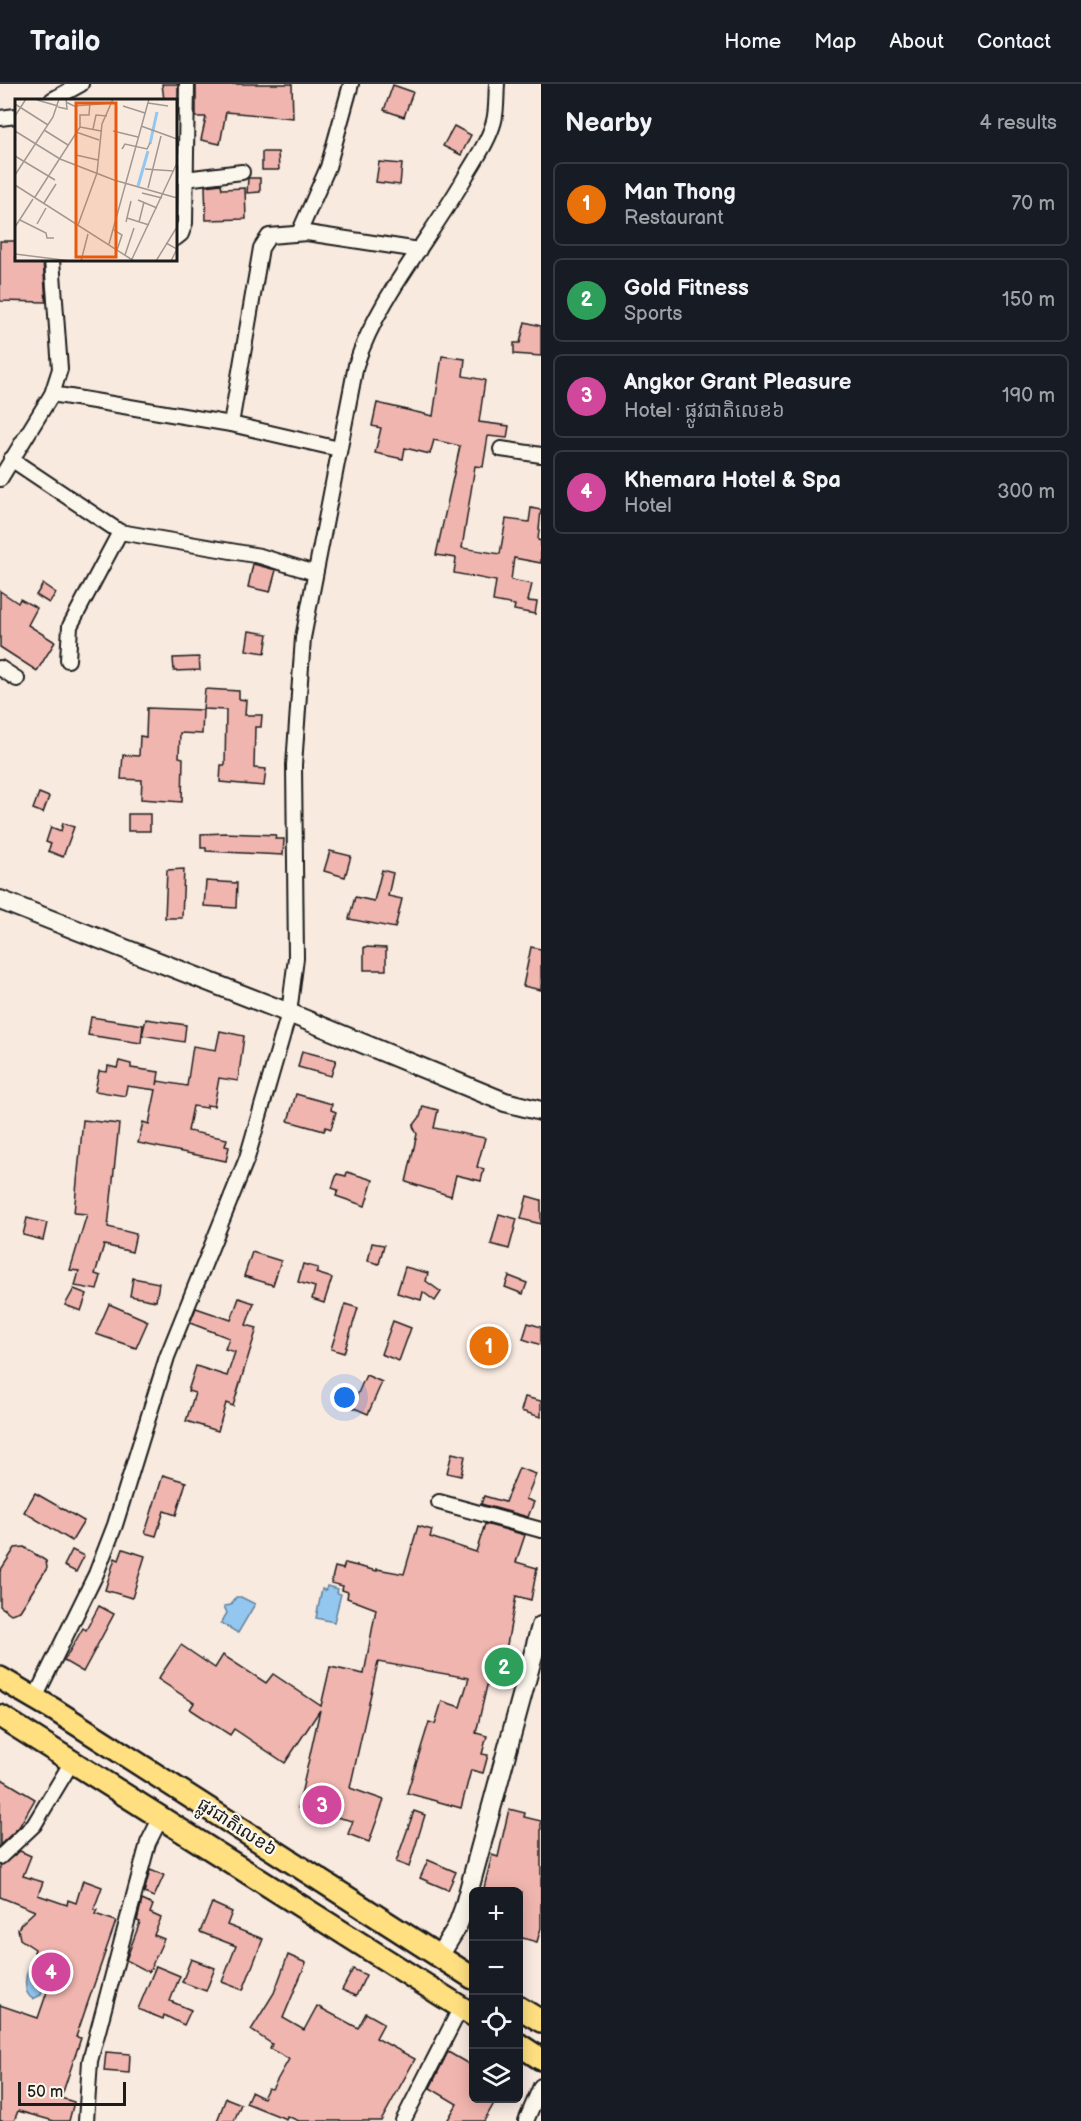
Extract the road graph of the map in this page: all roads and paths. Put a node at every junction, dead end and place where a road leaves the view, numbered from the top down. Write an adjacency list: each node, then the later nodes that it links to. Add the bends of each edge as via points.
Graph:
1 (81, 84): 5 (street)
2 (187, 84): 9 (street)
3 (351, 84): 10 (street, via 328,167)
4 (497, 84): 12 (street, via 493,123 484,145 443,218)
5 (54, 99)
6 (15, 116): 7 (street)
7 (0, 118)
8 (242, 172): 9 (street)
9 (185, 179): 11 (street, via 185,224)
10 (299, 233): 12 (street); 15 (street, via 269,236 261,248)
11 (177, 236)
12 (419, 250): 16 (street, via 363,342)
13 (52, 261): 14 (street, via 60,369)
14 (52, 394): 15 (street); 19 (street)
15 (231, 424): 16 (street)
16 (339, 449): 22 (street)
17 (501, 449): 18 (street)
18 (541, 455)
19 (11, 459): 20 (street); 21 (street)
20 (0, 479)
21 (120, 532): 22 (street, via 260,556); 23 (street, via 70,626)
22 (315, 573): 27 (street, via 303,638 294,765 297,919)
23 (68, 660)
24 (0, 668): 25 (street)
25 (17, 679)
26 (0, 900): 27 (street)
27 (289, 1013): 28 (street, via 505,1102); 33 (street, via 247,1158 167,1357 115,1525 96,1575)
28 (541, 1111)
29 (439, 1502): 30 (street)
30 (541, 1530)
31 (541, 1626): 40 (street, via 464,1908)
32 (0, 1678): 33 (main road, ផ្លូវជាតិលេខ៦)
33 (35, 1698): 34 (main road, ផ្លូវជាតិលេខ៦); 35 (main road)
34 (53, 1709): 36 (main road); 40 (main road, ផ្លូវជាតិលេខ៦)
35 (8, 1721): 36 (main road, ផ្លូវជាតិលេខ៦)
36 (35, 1738): 37 (main road, ផ្លូវជាតិលេខ៦)
37 (73, 1760): 38 (main road, ផ្លូវជាតិលេខ៦); 39 (street, via 30,1830)
38 (161, 1817): 43 (main road, ផ្លូវជាតិលេខ៦); 48 (street, via 148,1843 90,2061)
39 (0, 1857)
40 (439, 1956): 41 (main road, ផ្លូវជាតិលេខ៦)
41 (469, 1975)
42 (523, 2010): 44 (main road)
43 (467, 2011): 49 (street)
44 (541, 2021)
45 (523, 2047): 46 (main road)
46 (541, 2059)
47 (541, 2086): 50 (street)
48 (86, 2121)
49 (403, 2121)
50 (526, 2121)

